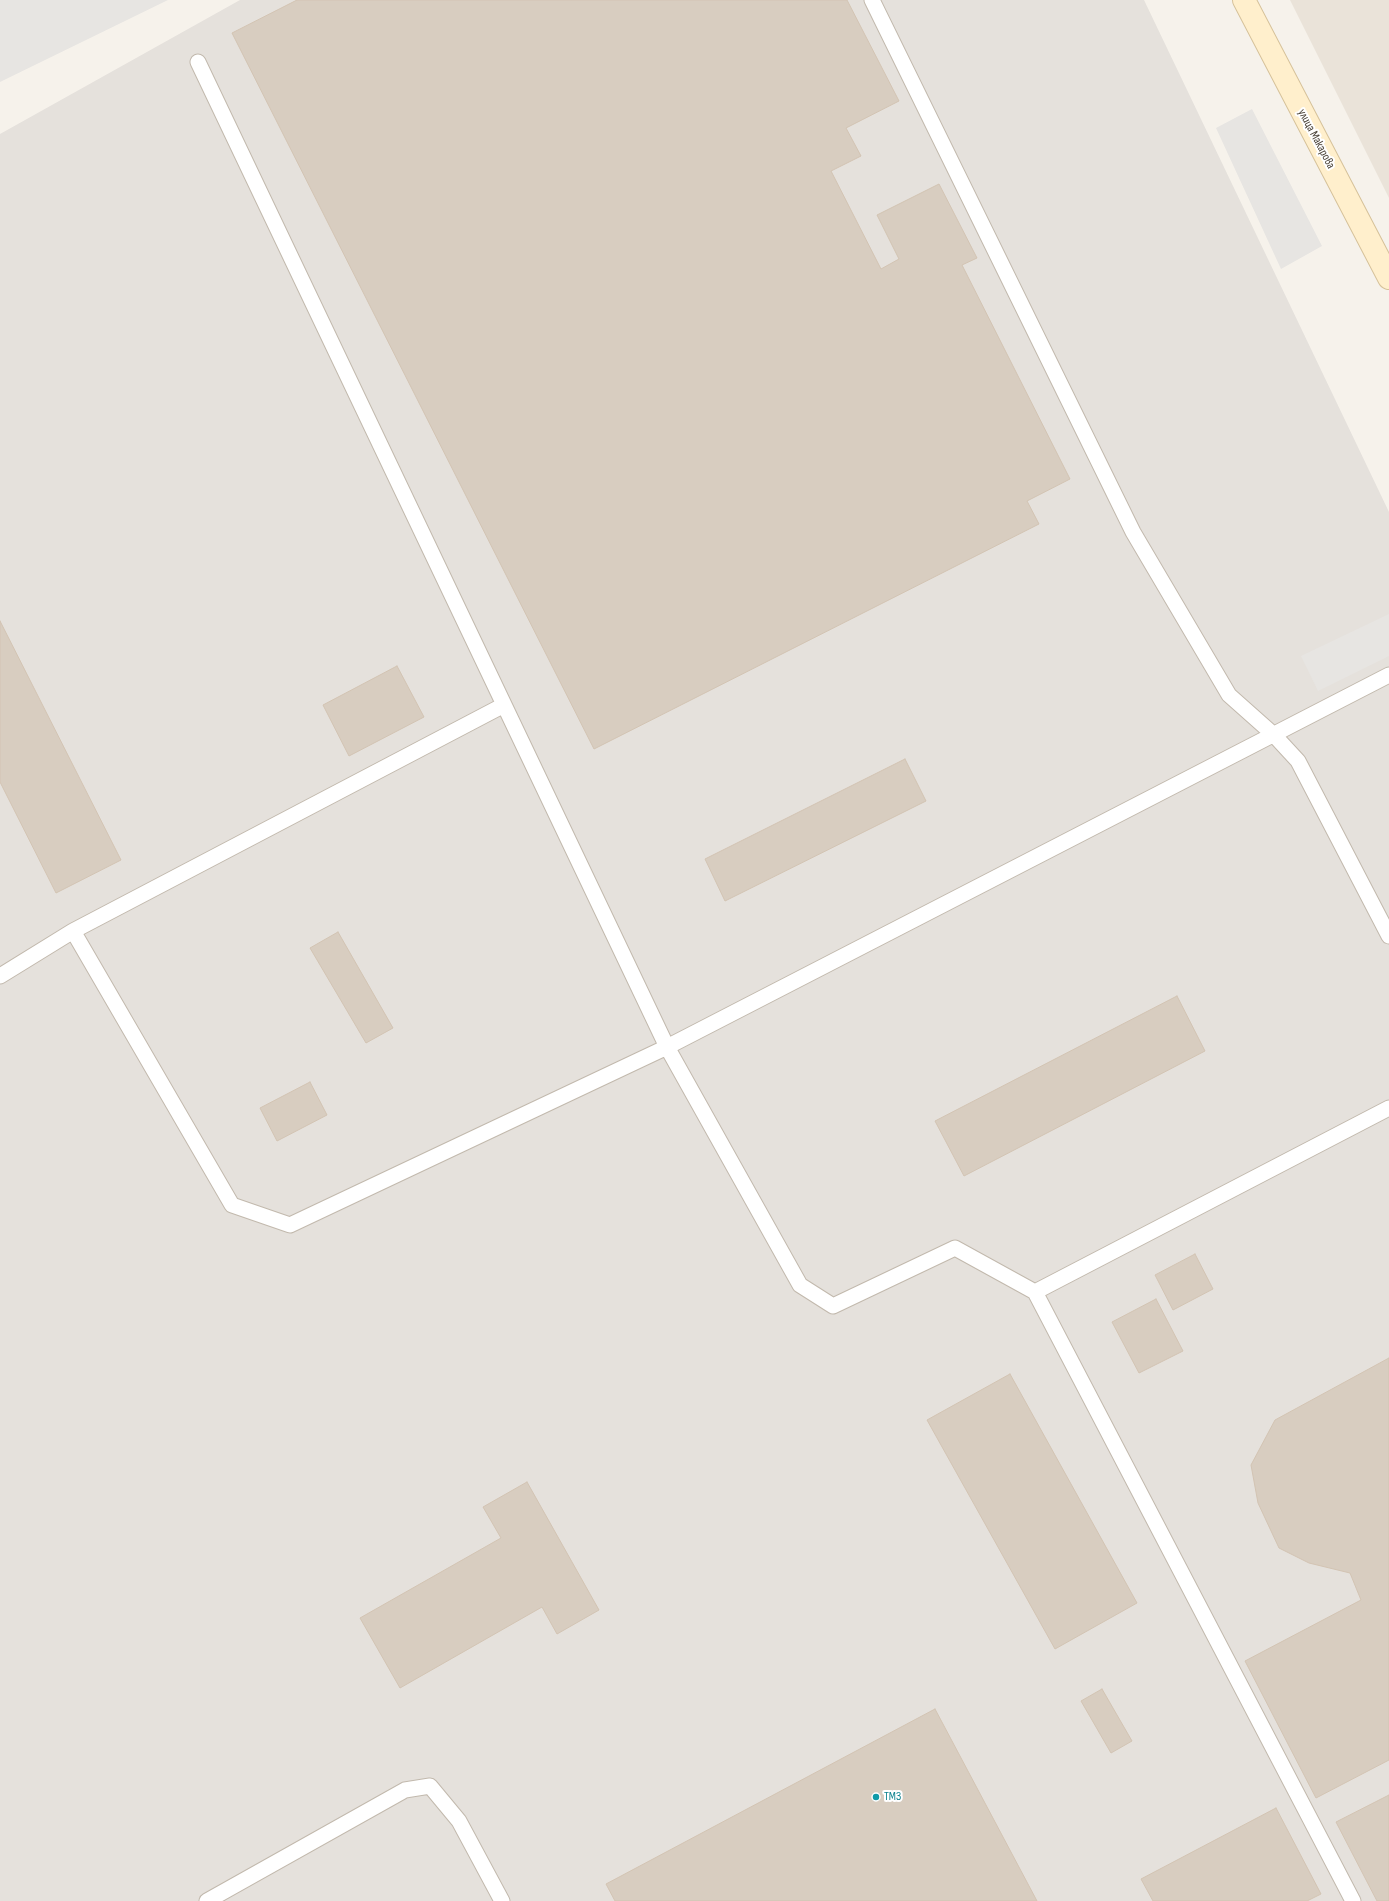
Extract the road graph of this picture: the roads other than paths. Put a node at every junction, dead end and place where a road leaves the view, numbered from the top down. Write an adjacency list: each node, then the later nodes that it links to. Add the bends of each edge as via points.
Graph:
1 (872, 0): 7 (lane, via 1133,532 1228,695)
2 (1244, 0): 4 (street, улица Макарова)
3 (198, 62): 6 (lane)
4 (1389, 278)
5 (1389, 676): 7 (lane)
6 (504, 705): 8 (lane); 11 (lane)
7 (1274, 734): 9 (lane, via 1298,761); 11 (lane)
8 (73, 931): 10 (lane); 11 (lane, via 232,1205 290,1225)
9 (1389, 936)
10 (0, 976)
11 (667, 1047): 13 (lane, via 800,1285 833,1306 955,1248)
12 (1389, 1108): 13 (lane)
13 (1035, 1292): 16 (lane)
14 (207, 1901): 15 (lane, via 405,1790 430,1786 459,1821)
15 (502, 1901)
16 (1353, 1901)

